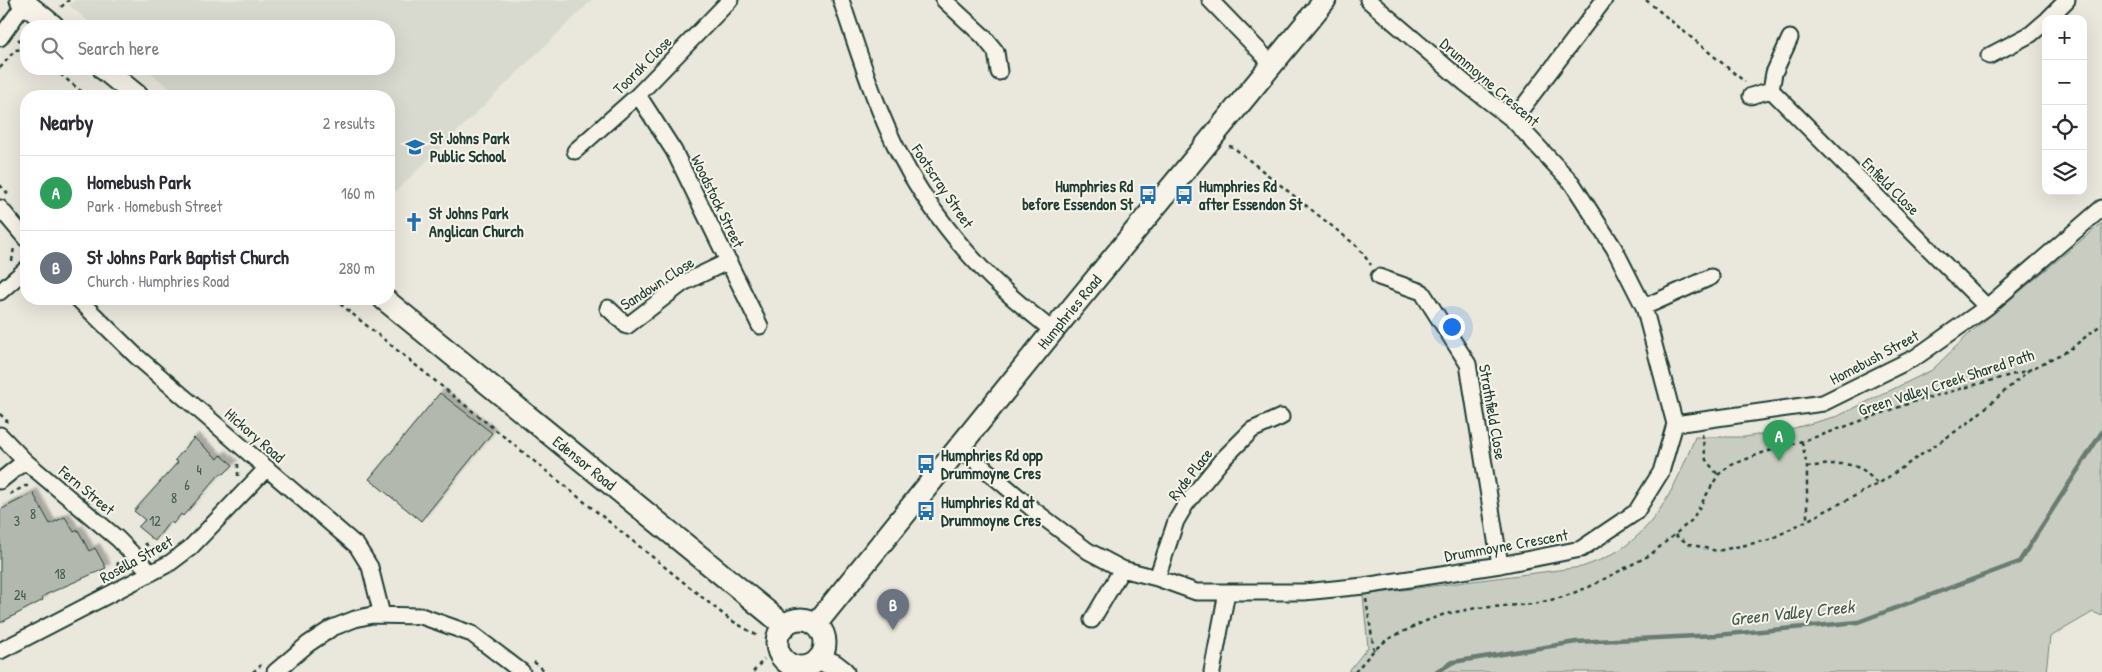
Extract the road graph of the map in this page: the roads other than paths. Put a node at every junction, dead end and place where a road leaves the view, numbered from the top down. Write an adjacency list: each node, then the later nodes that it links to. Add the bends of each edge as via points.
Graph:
1 (730, 0): 20 (street, Toorak Close)
2 (841, 0): 37 (street, Footscray Street, via 884,120 920,189 971,257 1003,289)
3 (944, 0): 17 (street, via 996,52)
4 (1210, 0): 16 (street)
5 (1325, 0): 16 (main road, Humphries Road)
6 (1368, 0): 21 (street, Drummoyne Crescent)
7 (1604, 0): 21 (street)
8 (2067, 0): 10 (street)
9 (23, 2): 11 (main road); 13 (street)
10 (2052, 15)
11 (45, 20)
12 (2042, 24): 15 (street, via 2031,34)
13 (0, 38)
14 (1790, 38): 34 (street, Enfield Close, via 1774,73 1760,93)
15 (1990, 56)
16 (1272, 64): 37 (main road, Humphries Road)
17 (999, 72)
18 (112, 75): 19 (main road)
19 (130, 90)
20 (638, 95): 22 (street, Toorak Close); 26 (street, Woodstock Street, via 674,151)
21 (1513, 120): 33 (street, Drummoyne Crescent, via 1572,183 1614,248)
22 (575, 151)
23 (0, 208): 25 (street)
24 (2102, 208): 34 (street, Homebush Street)
25 (20, 232)
26 (729, 261): 35 (street, Sandown Close, via 683,284 627,326); 36 (street, Woodstock Street)
27 (20, 274): 30 (street)
28 (1711, 277): 33 (street)
29 (1379, 278): 45 (street, Strathfield Close, via 1422,292 1468,364)
30 (0, 292)
31 (84, 305): 43 (street, Hickory Road, via 135,355)
32 (391, 305): 53 (main road, Edensor Road)
33 (1644, 307): 39 (street, Drummoyne Crescent)
34 (1987, 307): 39 (street, Homebush Street, via 1916,357 1823,403)
35 (608, 308)
36 (760, 326)
37 (1053, 330): 41 (main road, Humphries Road)
38 (1282, 417): 48 (street, Ryde Place, via 1252,430 1221,461 1186,504 1176,521)
39 (1675, 424): 45 (street, Drummoyne Crescent, via 1661,472 1636,512 1581,549)
40 (0, 435): 42 (street, Fern Street)
41 (959, 447): 46 (street, Drummoyne Crescent, via 1035,511 1088,550); 52 (main road, Humphries Road)
42 (25, 461): 44 (street); 47 (street, Fern Street, via 118,539)
43 (267, 468): 47 (street, Rosella Street, via 190,548); 50 (street, Hickory Road, via 357,546 373,577)
44 (0, 481)
45 (1500, 565): 49 (street, Drummoyne Crescent, via 1304,592)
46 (1122, 568): 48 (street, Drummoyne Crescent); 51 (street)
47 (151, 573): 54 (street, Rosella Street)
48 (1157, 578): 49 (street, Drummoyne Crescent, via 1196,592)
49 (1227, 592): 60 (street)
50 (382, 615): 57 (street, via 355,619 332,628); 58 (street, via 421,616 472,634)
51 (1092, 620)
52 (816, 624): 53 (main road, via 800,619); 55 (main road, via 822,630 825,645)
53 (784, 626): 56 (main road, via 777,640)
54 (0, 651)
55 (819, 659): 56 (main road, via 800,667); 59 (main road)
56 (775, 664)
57 (275, 672)
58 (522, 672)
59 (843, 672)
60 (1212, 672)

